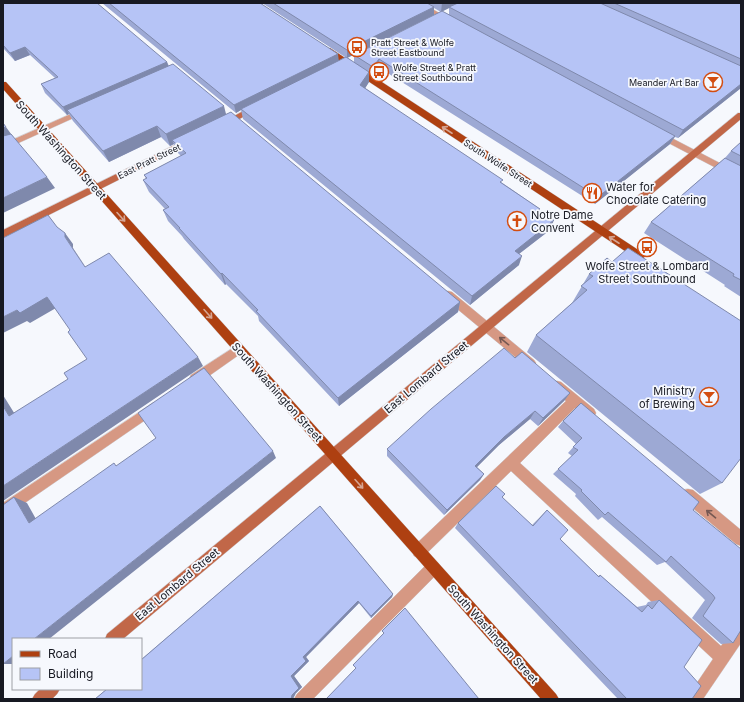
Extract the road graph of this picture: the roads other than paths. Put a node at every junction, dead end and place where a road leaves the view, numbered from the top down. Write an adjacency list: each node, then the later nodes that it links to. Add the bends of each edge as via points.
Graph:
1 (417, 3): 2 (lane)
2 (455, 24)
3 (317, 44): 4 (main road, South Wolfe Street)
4 (350, 62): 5 (main road); 20 (main road, South Wolfe Street, one-way to 4)
5 (337, 68)
6 (3, 84): 13 (main road, South Washington Street)
7 (263, 105): 11 (main road)
8 (92, 109): 13 (lane)
9 (224, 109): 11 (lane)
10 (741, 115): 17 (main road, East Lombard Street)
11 (238, 121): 12 (main road)
12 (215, 129)
13 (43, 130): 16 (lane); 19 (main road, South Washington Street)
14 (652, 130): 17 (lane)
15 (194, 139): 19 (main road, East Pratt Street)
16 (3, 147)
17 (695, 153): 18 (lane); 20 (main road, East Lombard Street)
18 (741, 178)
19 (95, 188): 21 (main road, East Pratt Street); 25 (main road, South Washington Street, one-way to 25)
20 (602, 232): 22 (main road, South Wolfe Street, one-way to 20); 24 (main road, East Lombard Street)
21 (3, 234)
22 (644, 259)
23 (437, 287): 24 (lane)
24 (486, 327): 26 (lane, one-way to 24); 32 (main road, East Lombard Street)
25 (239, 349): 28 (lane); 32 (main road, South Washington Street)
26 (540, 371)
27 (551, 380): 30 (lane)
28 (185, 386)
29 (166, 400): 35 (lane)
30 (575, 400): 31 (lane); 33 (lane)
31 (599, 420)
32 (333, 455): 37 (main road, South Washington Street, one-way to 37); 40 (main road, East Lombard Street)
33 (511, 463): 37 (lane); 41 (lane)
34 (682, 489): 36 (lane, one-way to 34)
35 (3, 511)
36 (741, 539)
37 (419, 551): 38 (main road, South Washington Street)
38 (433, 568): 44 (lane); 45 (main road, South Washington Street)
39 (741, 630): 41 (lane)
40 (113, 638)
41 (722, 657): 46 (lane)
42 (51, 690): 43 (main road)
43 (40, 699)
44 (302, 699)
45 (552, 699)
46 (694, 699)

